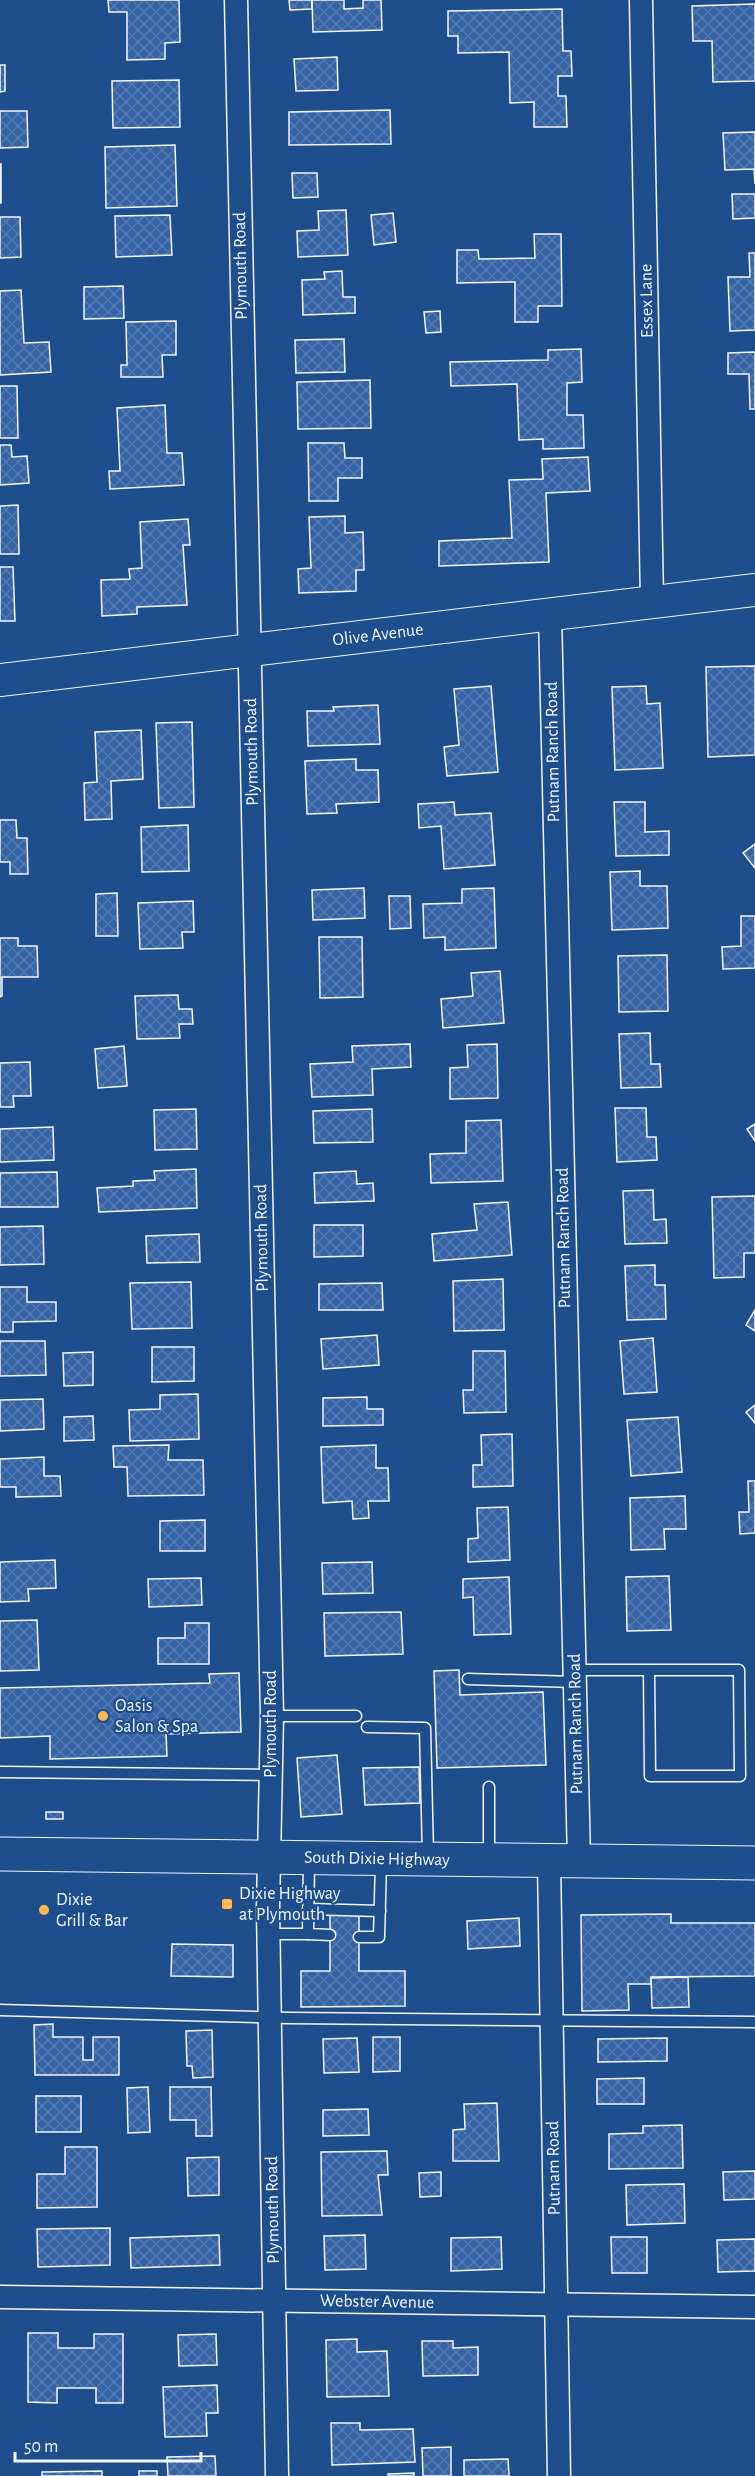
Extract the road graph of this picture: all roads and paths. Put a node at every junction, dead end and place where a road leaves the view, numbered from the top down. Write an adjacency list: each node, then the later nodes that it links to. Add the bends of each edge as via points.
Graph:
1 (236, 0): 6 (street, Plymouth Road)
2 (641, 0): 4 (street, Essex Lane)
3 (755, 590): 4 (street, Olive Avenue)
4 (652, 602): 5 (street, Olive Avenue)
5 (550, 615): 6 (street, Olive Avenue); 9 (street, Putnam Ranch Road)
6 (249, 650): 7 (street, Olive Avenue); 11 (street, Plymouth Road)
7 (0, 680)
8 (649, 1670): 8 (lane, via 739,1670 740,1776 650,1776); 9 (lane)
9 (575, 1676): 10 (lane); 23 (street, Putnam Ranch Road)
10 (468, 1679)
11 (272, 1716): 12 (lane); 15 (street, Plymouth Road)
12 (356, 1716)
13 (367, 1727): 21 (lane, via 425,1728)
14 (0, 1772): 15 (lane)
15 (271, 1775): 18 (street, Plymouth Road)
16 (489, 1787): 22 (lane)
17 (0, 1854): 18 (main road, South Dixie Highway)
18 (271, 1857): 19 (main road, South Dixie Highway); 27 (street, Plymouth Road)
19 (309, 1858): 20 (main road, South Dixie Highway); 25 (lane)
20 (381, 1859): 21 (main road, South Dixie Highway); 26 (lane)
21 (428, 1859): 22 (main road, South Dixie Highway)
22 (489, 1860): 23 (main road, South Dixie Highway)
23 (564, 1861): 24 (main road, South Dixie Highway); 33 (street, Putnam Road)
24 (755, 1863)
25 (308, 1909): 26 (lane); 28 (lane)
26 (380, 1911): 30 (lane, via 379,1937)
27 (268, 1934): 28 (lane); 32 (street, Plymouth Road)
28 (308, 1935): 29 (lane)
29 (330, 1935)
30 (359, 1937)
31 (0, 2010): 32 (lane)
32 (269, 2016): 33 (lane); 36 (street, Plymouth Road)
33 (551, 2020): 34 (lane); 37 (street, Putnam Road)
34 (755, 2022)
35 (0, 2297): 36 (street, Webster Avenue)
36 (275, 2301): 37 (street, Webster Avenue); 39 (street, Plymouth Road)
37 (556, 2305): 38 (street, Webster Avenue); 40 (street, Putnam Road)
38 (755, 2307)
39 (277, 2476)
40 (559, 2476)

